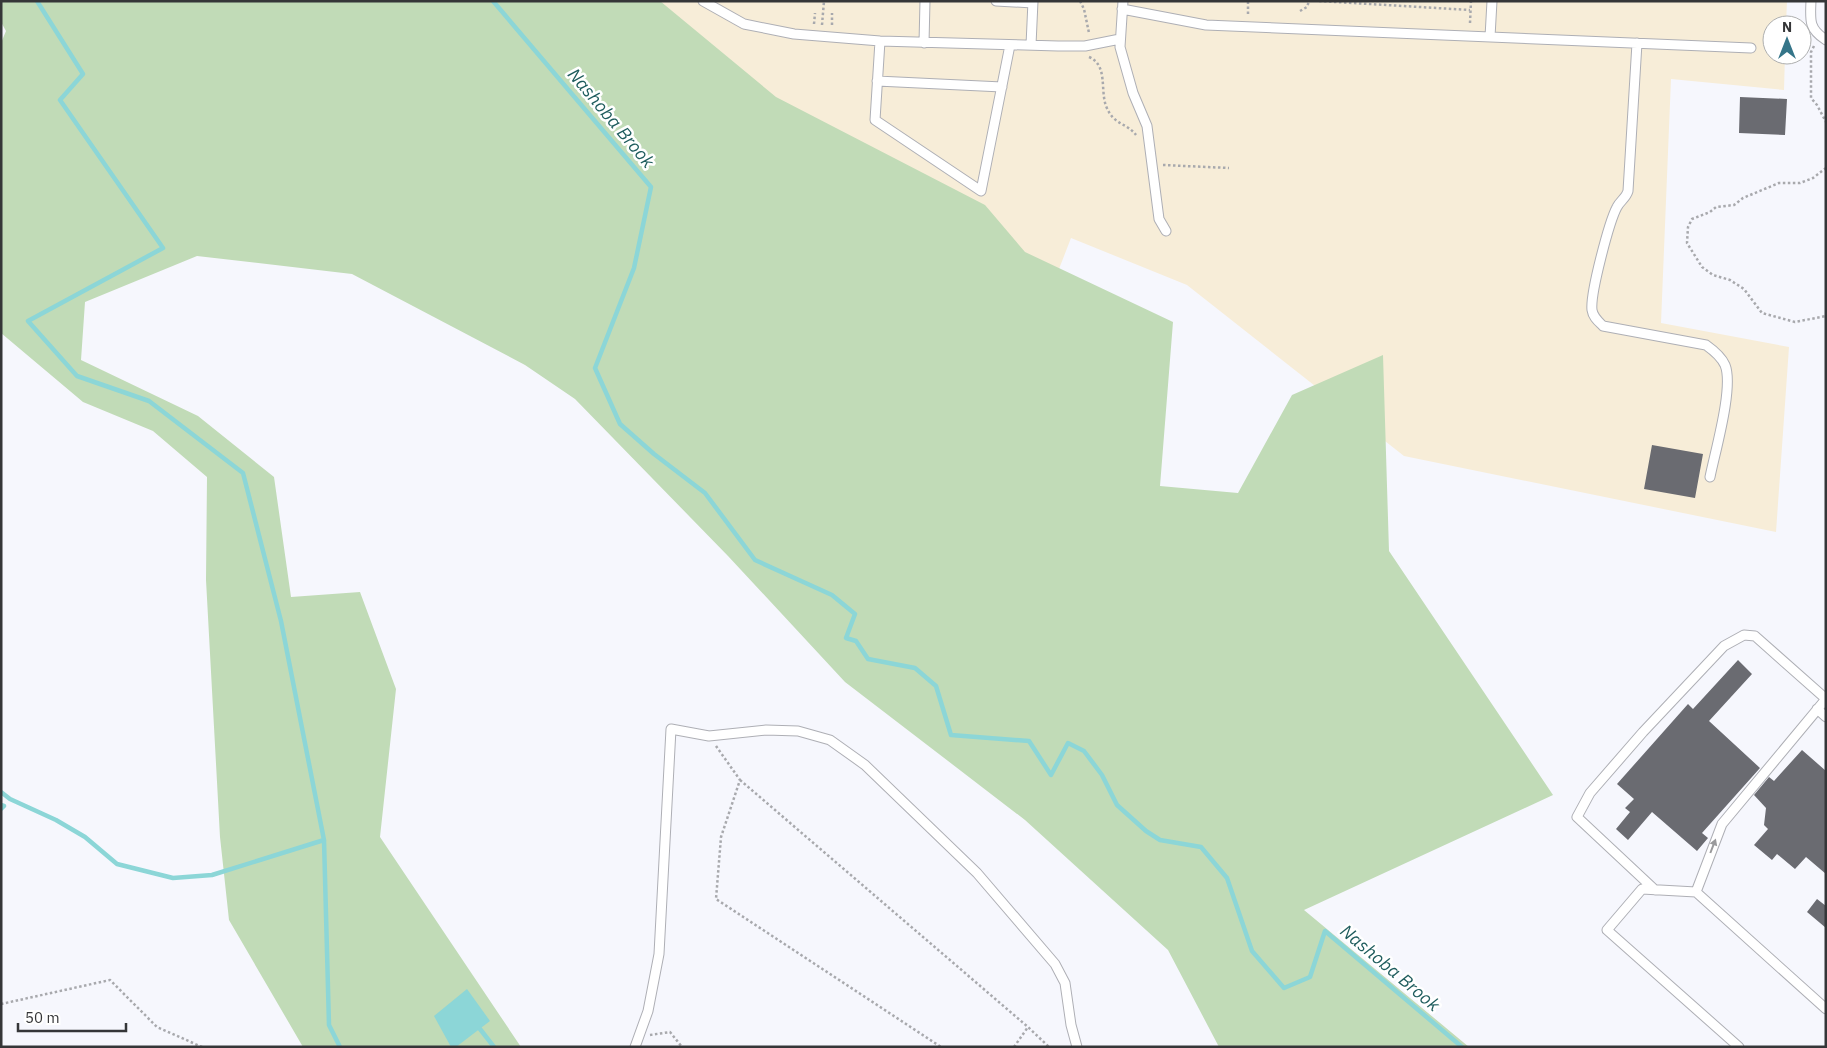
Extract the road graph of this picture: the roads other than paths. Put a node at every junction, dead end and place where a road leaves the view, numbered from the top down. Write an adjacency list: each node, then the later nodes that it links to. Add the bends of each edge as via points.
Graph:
1 (702, 1): 11 (lane, via 744,24 794,34)
2 (924, 1): 12 (lane)
3 (996, 1): 6 (lane)
4 (1492, 1): 8 (lane)
5 (1810, 1): 9 (lane, via 1814,32)
6 (1033, 2): 15 (lane)
7 (1123, 5): 8 (lane, via 1206,25); 10 (lane)
8 (1490, 37): 13 (lane)
9 (1822, 38)
10 (1120, 39): 15 (lane, via 1085,46); 19 (lane, via 1133,93 1147,126 1159,219)
11 (880, 42): 12 (lane); 17 (lane)
12 (924, 43): 14 (lane)
13 (1636, 43): 16 (lane); 20 (lane, via 1628,191 1618,206 1611,227 1592,310 1603,326 1706,345 1724,364 1728,388)
14 (1010, 45): 15 (lane); 18 (lane)
15 (1031, 45)
16 (1751, 48)
17 (878, 81): 18 (lane); 18 (lane, via 875,120 980,191)
18 (1002, 87)
19 (1166, 230)
20 (1710, 477)
21 (1818, 710): 22 (lane); 23 (lane, via 1826,699 1755,636 1744,635 1724,646 1643,732 1590,793 1577,817); 24 (lane, one-way to 21, via 1722,824)
22 (1826, 717)
23 (1654, 890): 24 (lane); 28 (lane, via 1642,890 1607,930)
24 (1696, 892): 25 (lane)
25 (1826, 1010)
26 (635, 1047): 27 (lane, via 648,1010 659,954 671,729 709,736 766,730 798,731 830,740 866,765 977,872 1055,964 1065,983)
27 (1077, 1047)
28 (1739, 1047)

